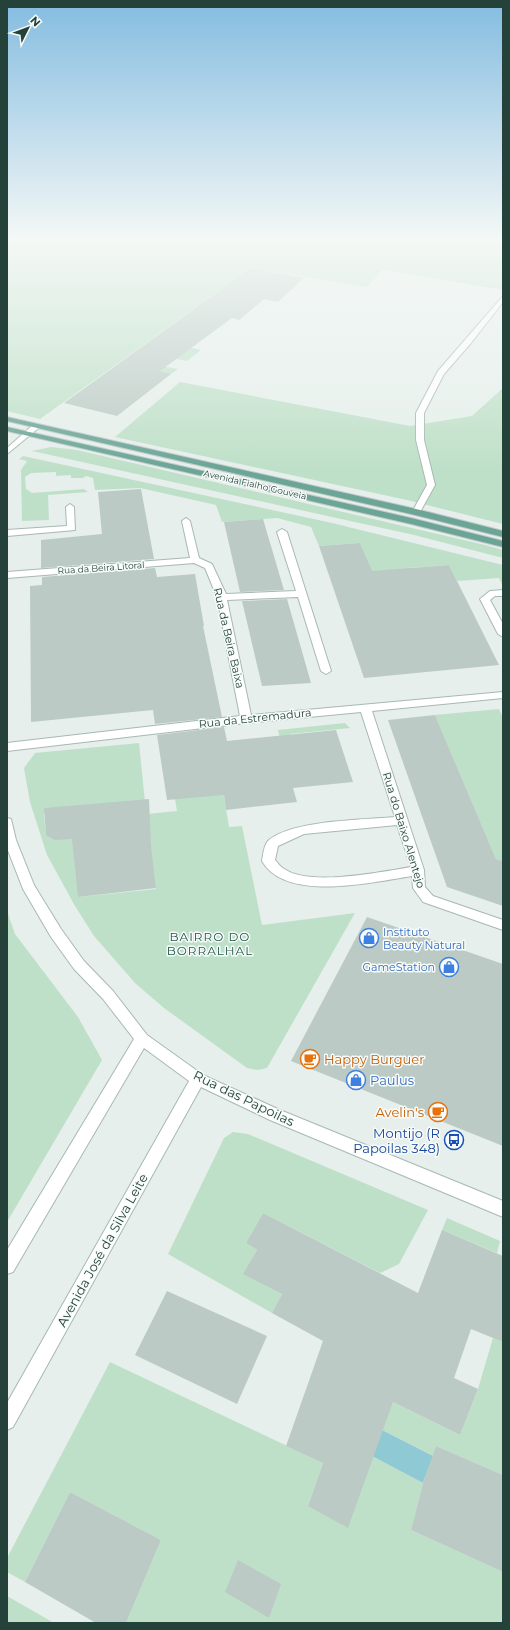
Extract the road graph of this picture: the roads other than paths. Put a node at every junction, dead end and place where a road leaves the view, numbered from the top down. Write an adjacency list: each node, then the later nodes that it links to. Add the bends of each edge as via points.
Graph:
1 (489, 317): 8 (street, via 441,373 420,413 420,440 431,485)
2 (7, 419): 3 (main road, Avenida Fialho Gouveia)
3 (37, 426): 5 (street); 8 (main road, Avenida Fialho Gouveia)
4 (7, 428): 5 (main road, Avenida Fialho Gouveia)
5 (28, 433): 6 (street); 13 (main road, Avenida Fialho Gouveia)
6 (8, 451)
7 (70, 507): 11 (street, via 72,528)
8 (416, 512): 12 (main road, Avenida Fialho Gouveia)
9 (186, 521): 14 (street)
10 (282, 532): 17 (street)
11 (7, 533)
12 (503, 534)
13 (503, 544)
14 (195, 560): 15 (street, Rua da Beira Litoral); 18 (street, Rua da Beira Baixa, via 209,566)
15 (7, 575)
16 (503, 593): 19 (street, via 493,593 485,598)
17 (301, 594): 18 (street); 20 (street)
18 (222, 597): 23 (street, Rua da Beira Baixa)
19 (503, 634)
20 (326, 671)
21 (503, 695): 22 (street, Rua da Estremadura)
22 (365, 707): 23 (street, Rua da Estremadura); 25 (street, Rua do Baixo Alentejo)
23 (246, 719): 24 (street, Rua da Estremadura)
24 (7, 747)
25 (402, 820): 27 (street, Rua do Baixo Alentejo); 27 (street, via 303,830 272,844 268,860 282,874 320,882)
26 (7, 822): 29 (street, Rua das Papoilas, via 10,840 28,886 56,933 79,965 108,995)
27 (418, 870): 28 (street, Rua do Baixo Alentejo, via 419,888 428,899)
28 (503, 925)
29 (142, 1039): 30 (street, Rua das Papoilas); 32 (street)
30 (198, 1079): 31 (street, Rua das Papoilas, via 275,1115); 33 (street, Avenida José da Silva Leite)
31 (503, 1209)
32 (7, 1266)
33 (7, 1421)

